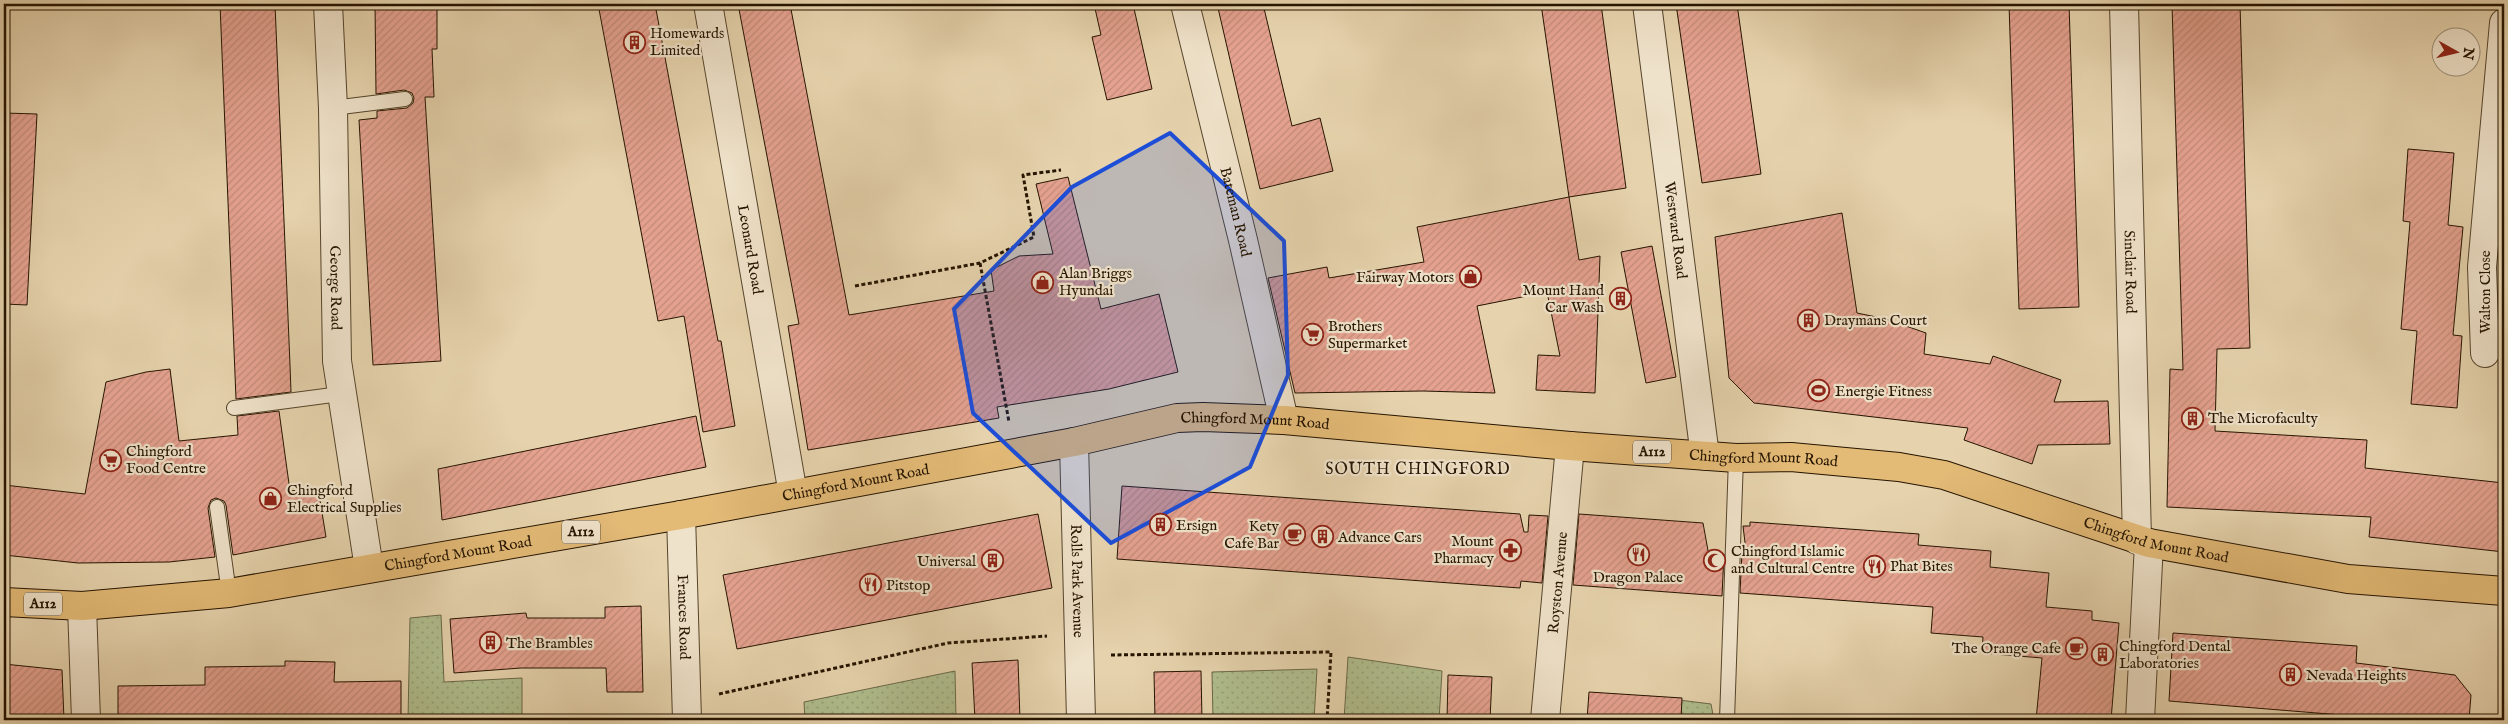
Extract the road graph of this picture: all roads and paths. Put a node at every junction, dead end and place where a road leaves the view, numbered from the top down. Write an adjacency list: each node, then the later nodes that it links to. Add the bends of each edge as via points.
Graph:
1 (328, 4): 10 (street, George Road)
2 (708, 4): 23 (street, Leonard Road)
3 (1185, 4): 17 (street, Bateman Road)
4 (1647, 4): 21 (street, Westward Road)
5 (2124, 4): 26 (street, Sinclair Road)
6 (2492, 4): 7 (street)
7 (2504, 11)
8 (2504, 23): 14 (street, Walton Close, via 2482,267)
9 (405, 100): 10 (lane)
10 (333, 108): 15 (street, George Road)
11 (1061, 170): 12 (path, via 1023,175 1034,237)
12 (980, 263): 13 (path); 20 (path)
13 (855, 286)
14 (2485, 353)
15 (340, 394): 16 (lane); 27 (street, George Road)
16 (234, 408)
17 (1284, 420): 18 (main road, Chingford Mount Road / A112, via 1177,418); 19 (main road, Chingford Mount Road / A112)
18 (1074, 442): 20 (main road, Chingford Mount Road / A112); 32 (street, Rolls Park Avenue)
19 (1570, 446): 21 (main road, Chingford Mount Road / A112); 37 (street, Royston Avenue)
20 (1014, 453): 23 (main road, Chingford Mount Road / A112)
21 (1705, 456): 22 (main road, Chingford Mount Road / A112)
22 (1736, 458): 26 (main road, Chingford Mount Road / A112, via 1836,460 1944,475); 38 (lane)
23 (793, 494): 25 (main road, Chingford Mount Road / A112)
24 (218, 507): 29 (lane)
25 (681, 515): 27 (main road, Chingford Mount Road / A112); 33 (street, Frances Road)
26 (2143, 542): 28 (main road, Chingford Mount Road / A112, via 2348,579); 39 (street, Sinclair Road)
27 (369, 568): 29 (main road, Chingford Mount Road / A112)
28 (2504, 590)
29 (229, 593): 31 (main road, Chingford Mount Road / A112)
30 (4, 602): 31 (main road, Chingford Mount Road / A112)
31 (82, 606): 34 (street)
32 (1078, 645): 33 (path, via 948,643); 35 (street, Rolls Park Avenue); 36 (path, via 1331,652)
33 (687, 711)
34 (86, 720)
35 (1081, 720)
36 (1327, 720)
37 (1545, 720)
38 (1727, 720)
39 (2140, 720)

